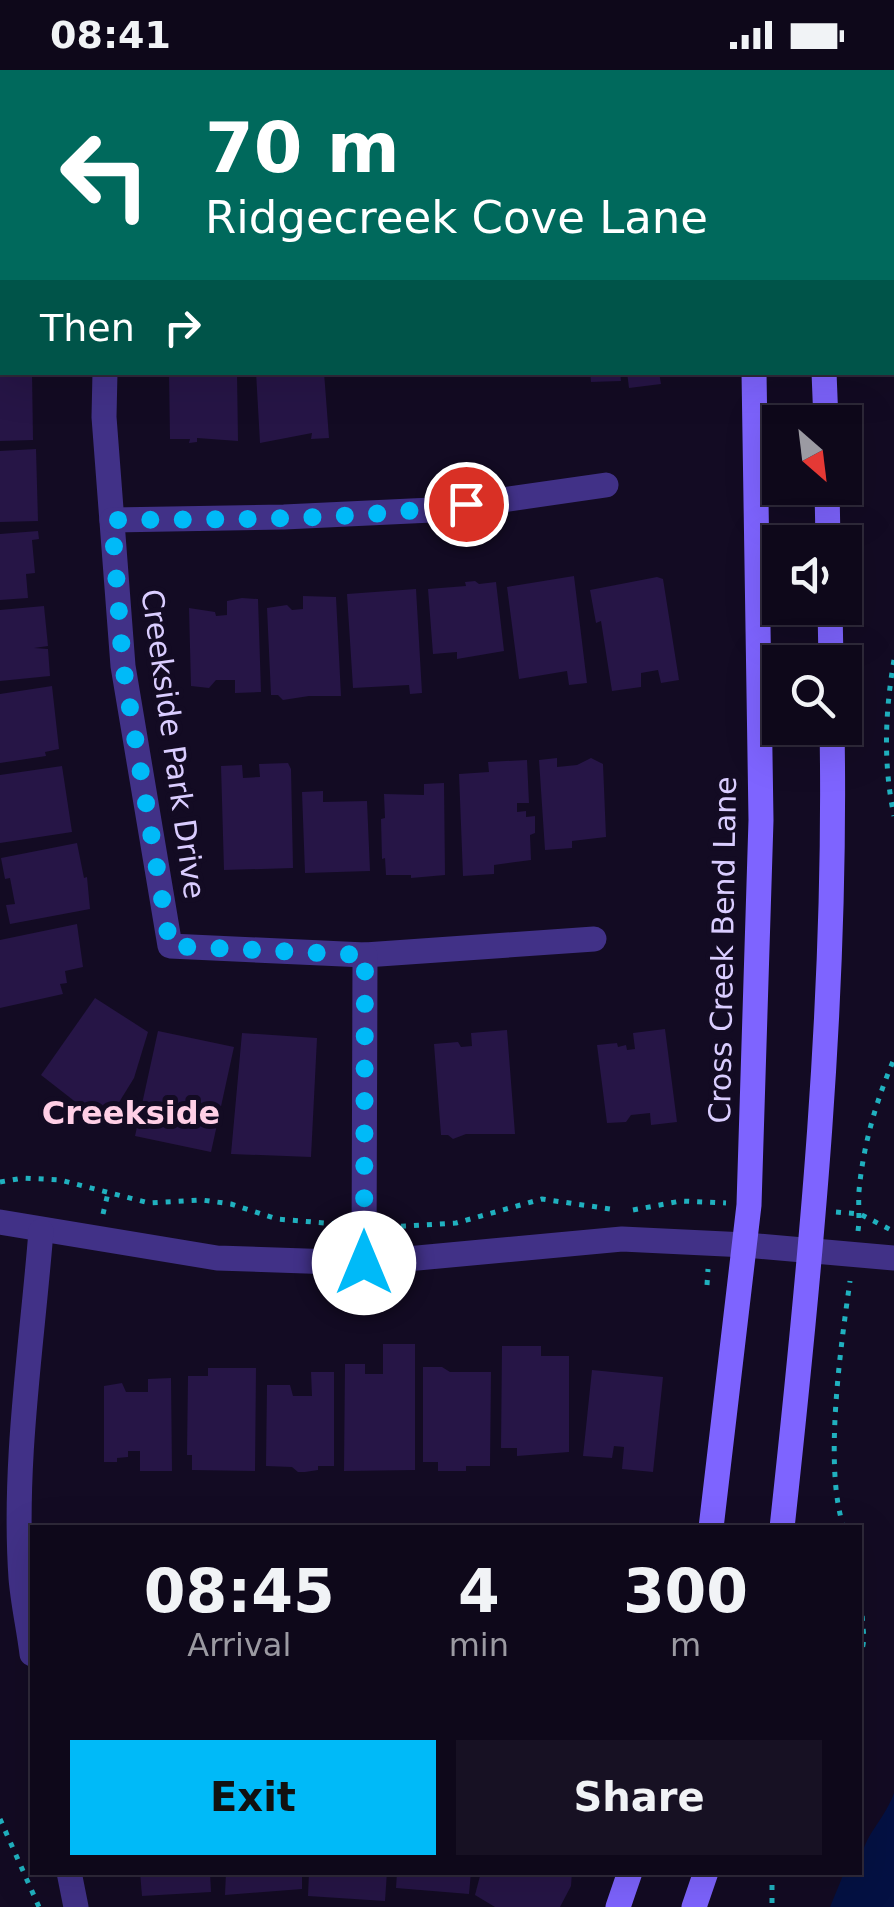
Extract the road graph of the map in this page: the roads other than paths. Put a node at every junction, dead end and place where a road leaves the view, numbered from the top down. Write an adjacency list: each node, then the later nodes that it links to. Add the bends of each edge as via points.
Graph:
1 (105, 375): 6 (street, Creekside Park Drive)
2 (754, 375): 12 (main road, Cross Creek Bend Lane, via 762,820)
3 (824, 375): 4 (main road)
4 (825, 405)
5 (606, 484): 6 (street, via 432,510)
6 (112, 520): 9 (street, Creekside Park Drive, via 123,666 170,946)
7 (832, 745): 13 (main road)
8 (594, 939): 9 (street)
9 (365, 955): 15 (street)
10 (0, 1222): 11 (street)
11 (42, 1230): 15 (street, via 217,1258); 18 (street, via 23,1444)
12 (746, 1245): 13 (street); 15 (street, via 622,1239); 16 (main road, Cross Creek Bend Lane)
13 (811, 1250): 14 (street); 17 (main road)
14 (894, 1258)
15 (364, 1263)
16 (712, 1525)
17 (782, 1525)
18 (26, 1533): 19 (street, via 21,1579)
19 (30, 1640)
20 (70, 1875): 23 (street)
21 (629, 1875): 24 (main road)
22 (705, 1875): 25 (main road)
23 (76, 1907)
24 (618, 1907)
25 (694, 1907)

